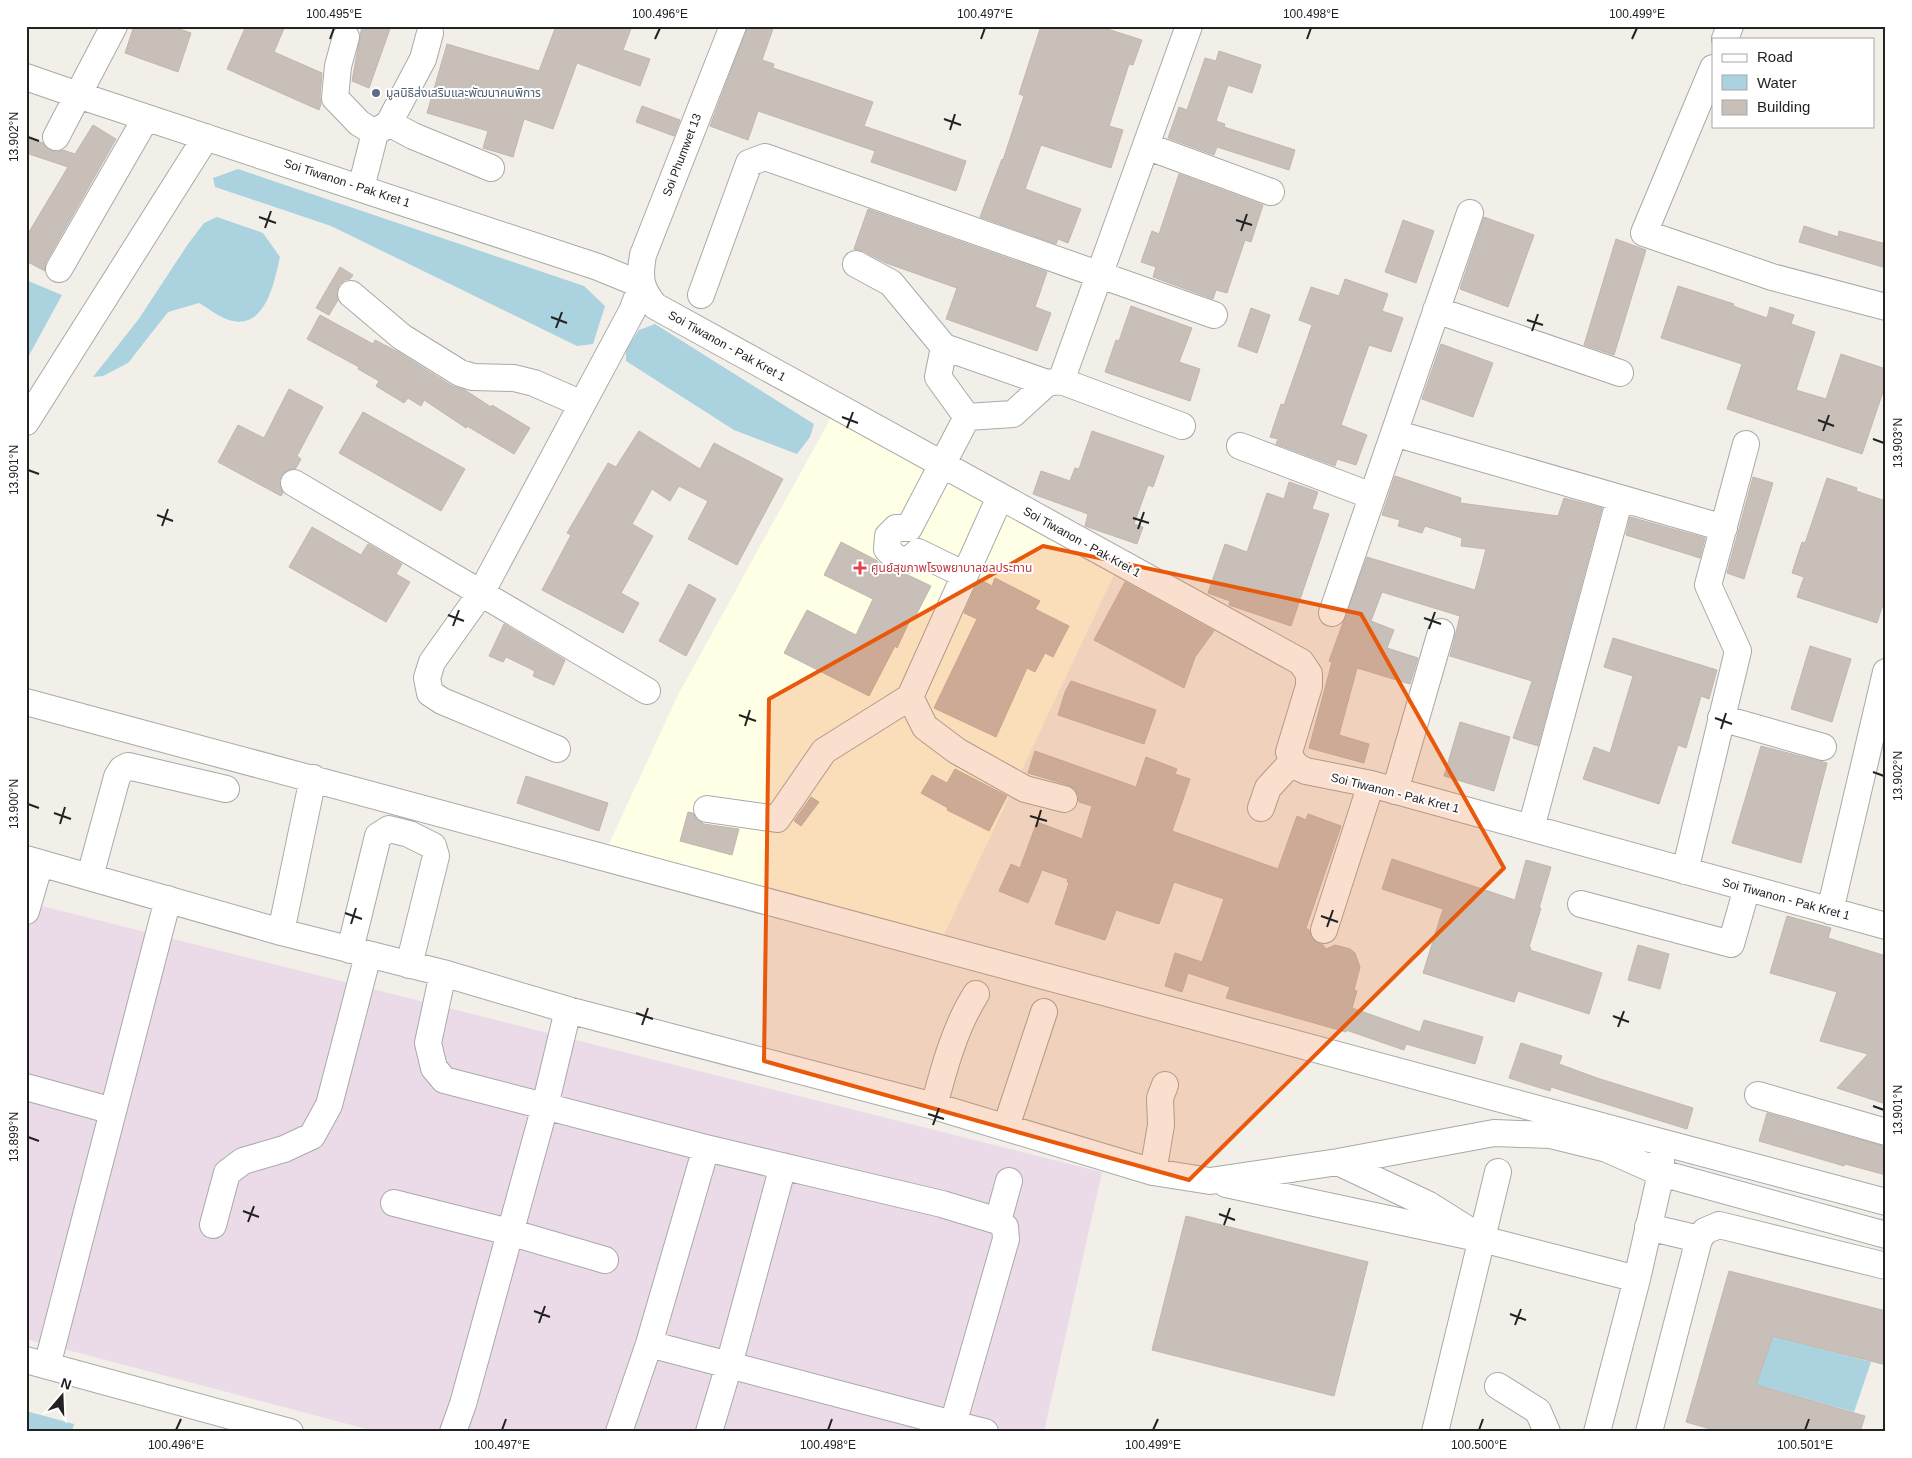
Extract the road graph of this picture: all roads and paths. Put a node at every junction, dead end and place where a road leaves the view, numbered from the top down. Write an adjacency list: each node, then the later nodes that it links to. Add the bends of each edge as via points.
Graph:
1 (114, 26): 10 (street)
2 (732, 26): 23 (street, Soi Phumwet 13, via 643,255)
3 (1189, 26): 15 (street)
4 (1730, 26): 7 (street)
5 (430, 33): 12 (street, via 423,59)
6 (346, 37): 12 (street, via 338,66 335,98 359,123)
7 (1725, 38)
8 (1712, 70): 26 (street, via 1644,233 1772,277)
9 (26, 77): 10 (street, Soi Tiwanon - Pak Kret 1)
10 (78, 96): 11 (street, Soi Tiwanon - Pak Kret 1); 13 (street)
11 (146, 118): 14 (street, Soi Tiwanon - Pak Kret 1); 21 (street)
12 (382, 128): 16 (street, via 413,136); 17 (street)
13 (56, 137)
14 (206, 137): 17 (street, Soi Tiwanon - Pak Kret 1); 34 (street)
15 (1146, 146): 18 (street); 22 (street)
16 (490, 168)
17 (361, 188): 23 (street, Soi Tiwanon - Pak Kret 1, via 598,267)
18 (1271, 192)
19 (1470, 213): 27 (street)
20 (856, 264): 29 (street, via 891,284)
21 (59, 269)
22 (1100, 274): 25 (street, via 765,157 749,163); 28 (street); 31 (street)
23 (642, 285): 32 (street, via 632,312); 39 (street, Soi Tiwanon - Pak Kret 1, via 655,306)
24 (351, 294): 32 (street, via 402,337 460,373 534,382)
25 (700, 295)
26 (1886, 307)
27 (1436, 310): 30 (street); 36 (street)
28 (1214, 315)
29 (944, 346): 31 (street); 33 (street, via 938,377)
30 (1620, 374)
31 (1054, 382): 33 (street, via 1013,414); 35 (street)
32 (582, 404): 46 (street)
33 (967, 417): 39 (street)
34 (26, 422)
35 (1182, 426)
36 (1394, 433): 41 (street); 43 (street)
37 (1746, 444): 44 (street)
38 (1240, 446): 41 (street)
39 (942, 464): 42 (street, Soi Tiwanon - Pak Kret 1); 45 (street, via 909,528 896,528 888,536 888,549 897,559 909,560 918,552)
40 (294, 483): 46 (street)
41 (1372, 496): 47 (street)
42 (1000, 497): 45 (street); 56 (street, Soi Tiwanon - Pak Kret 1, via 1301,662 1310,674 1309,686 1290,752)
43 (1620, 498): 44 (street); 63 (street)
44 (1724, 528): 53 (street, via 1708,585 1738,651)
45 (965, 575): 51 (street)
46 (481, 593): 50 (street); 55 (street, via 432,662 427,678 430,693)
47 (1332, 613)
48 (1441, 632): 58 (street)
49 (1886, 672): 70 (street)
50 (647, 691)
51 (910, 697): 60 (street, via 925,727 957,750 1025,789); 62 (street, via 824,751 777,819)
52 (26, 702): 57 (street)
53 (1722, 718): 54 (street); 65 (street)
54 (1824, 747)
55 (557, 749)
56 (1292, 762): 58 (street, Soi Tiwanon - Pak Kret 1, via 1306,772); 61 (street, via 1268,788)
57 (314, 778): 74 (street); 89 (street)
58 (1383, 787): 63 (street, Soi Tiwanon - Pak Kret 1); 73 (street)
59 (226, 789): 66 (street, via 128,766 122,769)
60 (1064, 799)
61 (1261, 808)
62 (707, 809)
63 (1531, 828): 65 (street, Soi Tiwanon - Pak Kret 1)
64 (33, 861): 66 (street); 71 (street)
65 (1685, 871): 67 (street, Soi Tiwanon - Pak Kret 1)
66 (90, 876): 68 (street)
67 (1746, 888): 69 (street, via 1731,944); 70 (street, Soi Tiwanon - Pak Kret 1)
68 (168, 899): 74 (street); 86 (street)
69 (1581, 904)
70 (1830, 910): 72 (street, Soi Tiwanon - Pak Kret 1)
71 (26, 911)
72 (1886, 926)
73 (1324, 930)
74 (281, 932): 75 (street)
75 (359, 952): 76 (street); 76 (street, via 378,836 389,829 409,834 433,846 436,856); 101 (street, via 329,1105 312,1136 284,1149 243,1160 228,1173)
76 (409, 965): 77 (street)
77 (443, 973): 79 (street); 84 (street, via 428,1044 436,1072 444,1080)
78 (976, 994): 85 (street, via 968,1006 945,1066)
79 (568, 1010): 84 (street); 85 (street)
80 (1044, 1012): 87 (street)
81 (1165, 1085): 93 (street, via 1160,1098 1161,1126)
82 (26, 1087): 86 (street)
83 (1758, 1095): 88 (street)
84 (545, 1106): 90 (street); 103 (street)
85 (934, 1106): 87 (street)
86 (113, 1111): 111 (street)
87 (1006, 1127): 93 (street)
88 (1886, 1132)
89 (1657, 1142): 95 (street); 98 (street)
90 (706, 1148): 92 (street); 110 (street)
91 (1338, 1162): 95 (street, via 1494,1133 1550,1135 1577,1141 1607,1149); 97 (street); 105 (street, via 1429,1205)
92 (783, 1166): 100 (street, via 942,1204); 112 (street)
93 (1153, 1172): 97 (street)
94 (1498, 1172): 105 (street)
95 (1661, 1173): 102 (street); 104 (street)
96 (1008, 1181): 100 (street)
97 (1210, 1181): 105 (street)
98 (1886, 1202)
99 (394, 1203): 103 (street)
100 (998, 1221): 114 (street, via 1005,1227 1006,1238)
101 (213, 1225)
102 (1648, 1227): 106 (street); 109 (street)
103 (510, 1232): 107 (street); 116 (street)
104 (1886, 1234)
105 (1482, 1239): 109 (street); 120 (street)
106 (1699, 1239): 108 (street, via 1705,1231 1719,1225); 123 (street)
107 (605, 1260)
108 (1886, 1266)
109 (1637, 1278): 122 (street)
110 (649, 1344): 112 (street); 117 (street)
111 (37, 1363): 115 (street)
112 (729, 1365): 114 (street); 118 (street)
113 (1498, 1386): 121 (street, via 1538,1411)
114 (953, 1428): 119 (street)
115 (290, 1432)
116 (453, 1432)
117 (619, 1432)
118 (709, 1432)
119 (985, 1432)
120 (1435, 1432)
121 (1547, 1432)
122 (1597, 1432)
123 (1649, 1432)

